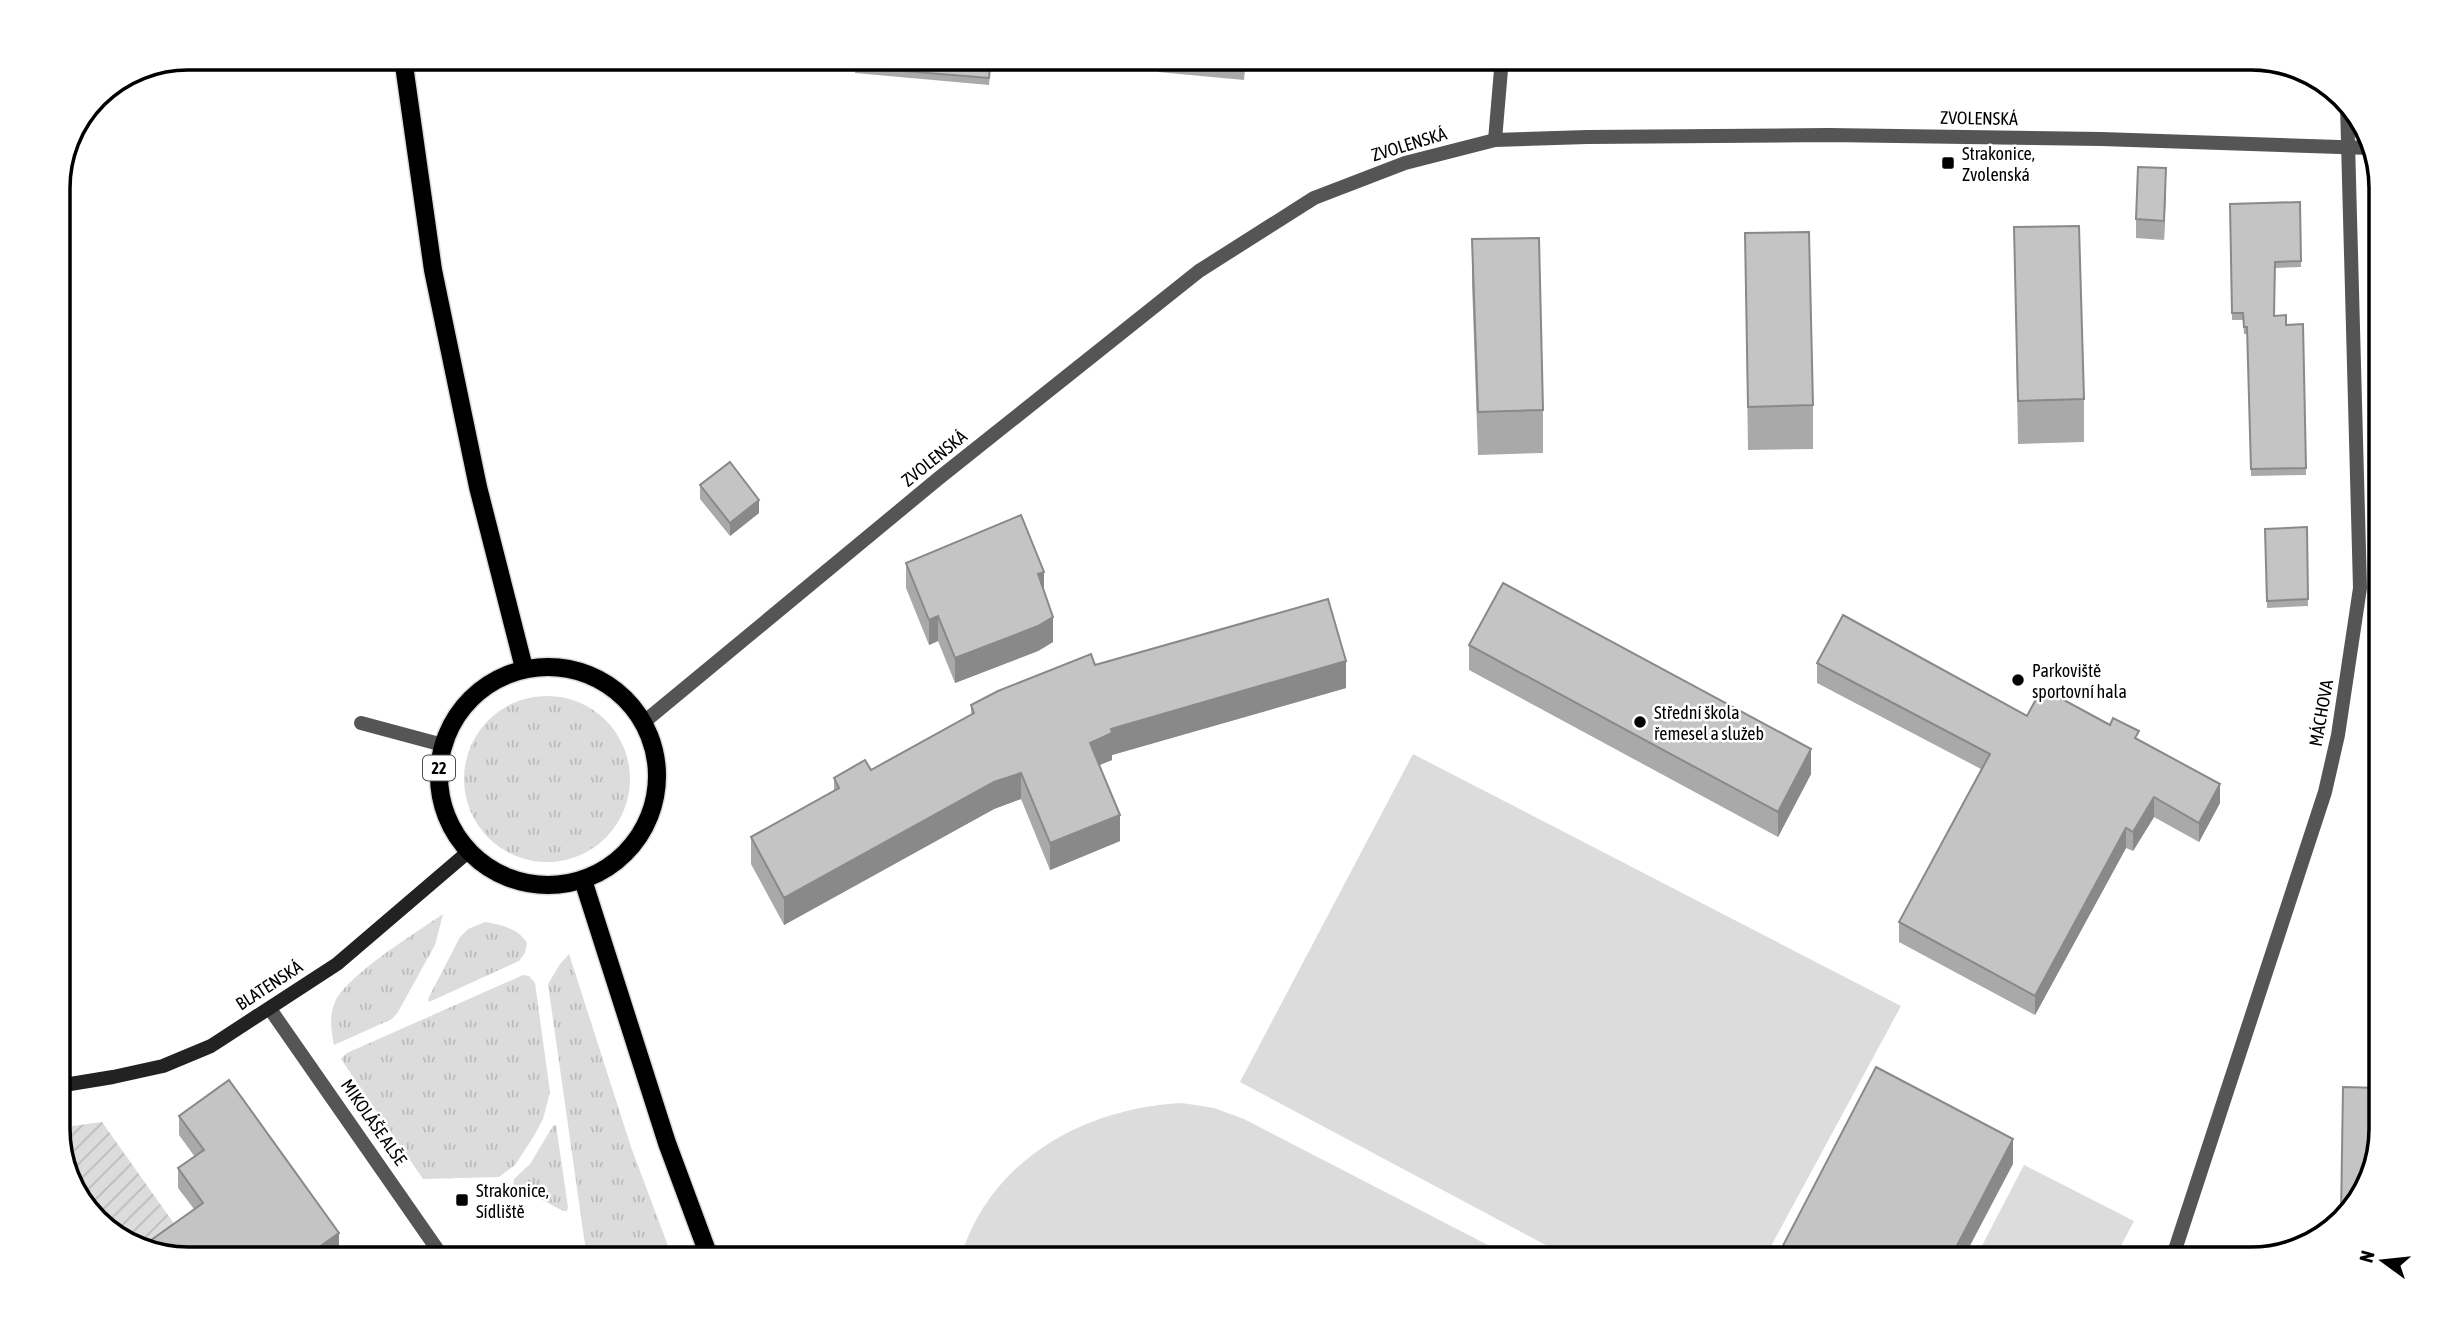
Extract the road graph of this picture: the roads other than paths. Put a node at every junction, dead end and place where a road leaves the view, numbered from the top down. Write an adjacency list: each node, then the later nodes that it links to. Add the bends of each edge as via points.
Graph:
1 (405, 70): 7 (main road, via 433,270 478,487)
2 (1501, 70): 4 (street)
3 (2347, 119): 6 (street, MÁCHOVA)
4 (1494, 139): 6 (street, ZVOLENSKÁ, via 1829,135); 8 (street, ZVOLENSKÁ, via 1405,163 1314,198 1199,271)
5 (2362, 148): 6 (street, ZVOLENSKÁ)
6 (2347, 149): 17 (street, MÁCHOVA, via 2360,588 2338,735 2325,792)
7 (524, 668): 8 (main road, 22, via 559,666 593,675 622,695); 10 (main road, 22, via 497,678 473,695 455,718)
8 (644, 722): 12 (main road, 22, via 655,752 658,785 650,816 635,844 612,866)
9 (361, 723): 10 (street)
10 (443, 745): 11 (main road, 22, via 438,773 441,802)
11 (468, 852): 12 (main road, 22, via 493,871 521,883 552,886); 13 (street, BLATENSKÁ, via 337,964)
12 (583, 880): 16 (main road, via 667,1143)
13 (270, 1009): 14 (street, BLATENSKÁ, via 211,1046 163,1066); 15 (street, MIKOLÁŠE ALŠE)
14 (70, 1084)
15 (434, 1247)
16 (706, 1247)
17 (2176, 1247)

